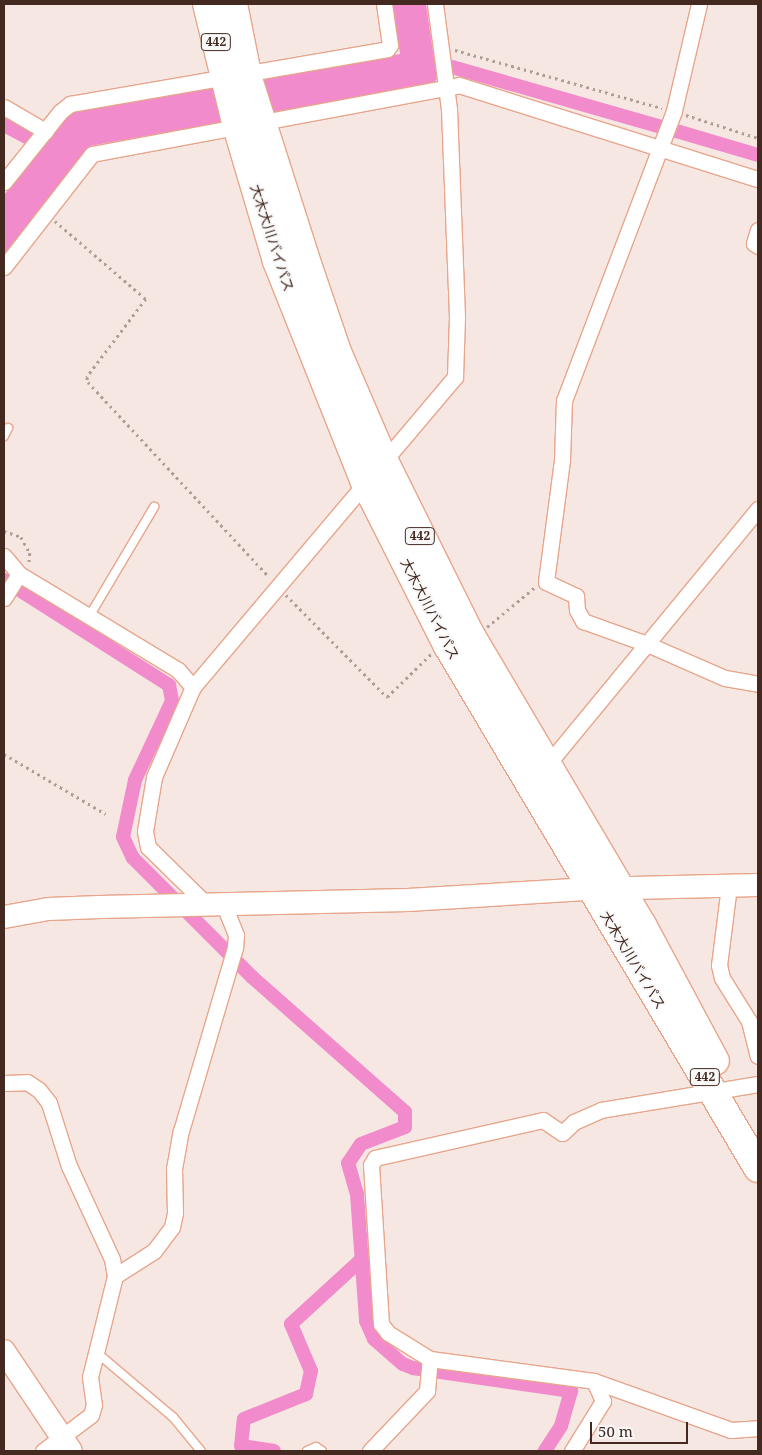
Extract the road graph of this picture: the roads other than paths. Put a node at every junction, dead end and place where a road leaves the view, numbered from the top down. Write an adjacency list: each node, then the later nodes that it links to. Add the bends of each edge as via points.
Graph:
1 (207, 4): 6 (highway, 大木大川バイパス / 442)
2 (233, 4): 6 (highway, 大木大川バイパス / 442)
3 (384, 4): 6 (street, via 390,45 387,49)
4 (435, 4): 7 (street)
5 (699, 4): 11 (street, via 674,111)
6 (236, 78): 9 (highway, 大木大川バイパス / 442); 10 (street, via 70,104)
7 (447, 87): 9 (street); 11 (street, via 458,86); 19 (street, via 457,317 456,377)
8 (4, 107): 10 (street)
9 (248, 121): 16 (street, via 92,154); 19 (highway, 大木大川バイパス / 442, via 337,352); 20 (highway, 大木大川バイパス / 442, via 277,262)
10 (45, 131): 13 (street)
11 (661, 148): 12 (street); 27 (street, via 564,400 562,460 546,582 576,596 577,610 583,621)
12 (758, 179)
13 (4, 182)
14 (758, 230): 15 (street, via 754,243)
15 (758, 246)
16 (4, 267)
17 (8, 428): 18 (lane)
18 (4, 436)
19 (383, 459): 20 (street); 26 (highway, 大木大川バイパス / 442)
20 (365, 482): 26 (highway, 大木大川バイパス / 442); 29 (street)
21 (154, 507): 25 (lane)
22 (758, 509): 27 (street)
23 (4, 556): 24 (street)
24 (15, 586): 25 (street)
25 (90, 615): 29 (street, via 178,670)
26 (459, 641): 30 (highway, 大木大川バイパス / 442); 33 (highway, 大木大川バイパス / 442)
27 (647, 644): 28 (street, via 725,678); 30 (street)
28 (758, 684)
29 (193, 687): 35 (street, via 154,777 144,831 148,847)
30 (547, 765): 34 (highway, 大木大川バイパス / 442)
31 (758, 885): 32 (street)
32 (729, 886): 34 (street); 38 (street, via 719,965 722,978 749,1021)
33 (590, 889): 34 (street); 35 (street, via 408,900); 37 (highway, 大木大川バイパス / 442)
34 (620, 889): 37 (highway, 大木大川バイパス / 442)
35 (207, 902): 36 (street, via 48,909); 44 (street, via 236,935 235,948 181,1131 174,1169 175,1214 172,1227 154,1251)
36 (4, 917)
37 (630, 929): 41 (highway, 大木大川バイパス / 442)
38 (758, 1056)
39 (4, 1083): 44 (street, via 28,1082 49,1103 69,1166 112,1259)
40 (758, 1084): 41 (street)
41 (722, 1090): 42 (highway, 大木大川バイパス / 442); 43 (highway, 大木大川バイパス / 442); 47 (street, via 590,1113 562,1134 543,1120 375,1158 371,1165 381,1324)
42 (758, 1138)
43 (758, 1168)
44 (115, 1276): 46 (street)
45 (4, 1351): 50 (street)
46 (96, 1352): 50 (street, via 90,1377 94,1405 91,1415); 51 (lane, via 173,1417)
47 (429, 1367): 48 (street); 54 (street, via 426,1391)
48 (594, 1381): 49 (street, via 731,1430); 55 (street, via 603,1401)
49 (758, 1428)
50 (58, 1447)
51 (201, 1451)
52 (307, 1451): 53 (lane, via 316,1447)
53 (322, 1451)
54 (370, 1451)
55 (572, 1451)

